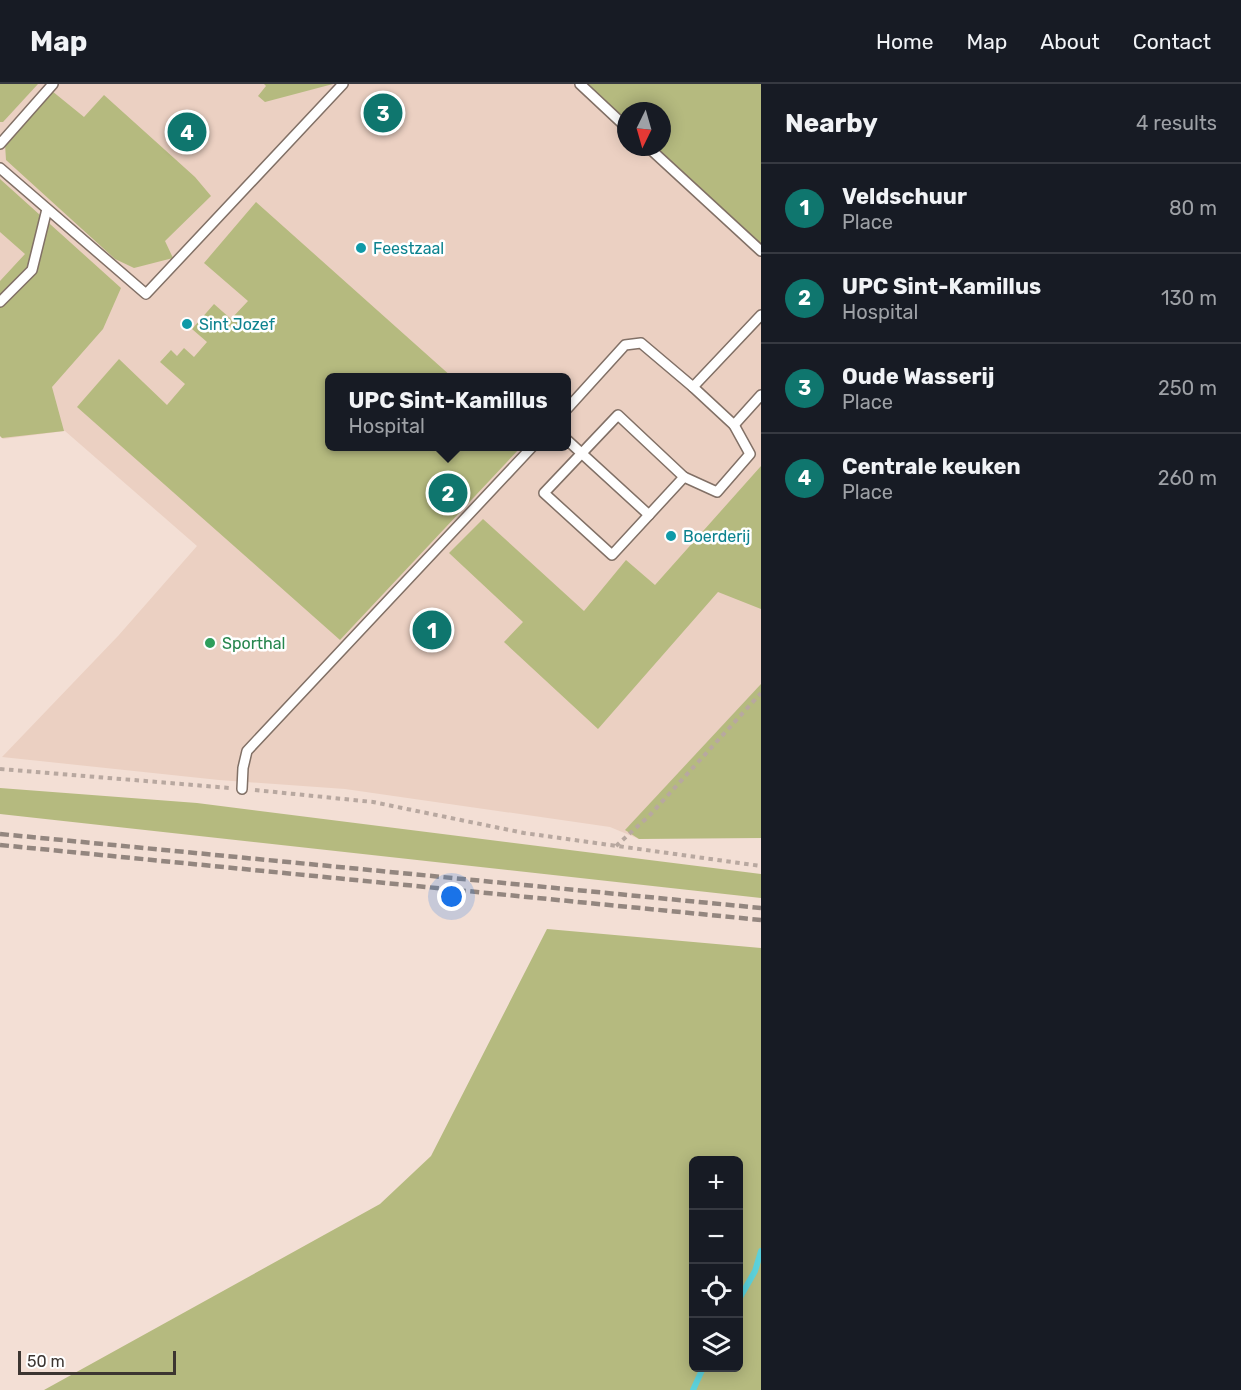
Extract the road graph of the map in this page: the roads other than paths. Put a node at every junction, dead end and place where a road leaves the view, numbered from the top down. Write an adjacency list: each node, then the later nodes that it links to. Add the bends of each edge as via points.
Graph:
1 (53, 84): 5 (lane)
2 (343, 84): 8 (lane, via 146,294)
3 (580, 84): 4 (lane)
4 (617, 119)
5 (0, 144)
6 (658, 156): 9 (lane)
7 (0, 168): 8 (lane)
8 (47, 209): 10 (lane, via 32,270)
9 (761, 251)
10 (0, 302)
11 (761, 315): 12 (lane)
12 (693, 387): 14 (lane, via 641,343 625,345); 15 (lane)
13 (761, 395): 15 (lane)
14 (571, 406)
15 (734, 425): 19 (lane, via 750,454 717,492)
16 (571, 443): 18 (lane)
17 (529, 451): 21 (lane, via 247,751)
18 (582, 453): 19 (lane, via 618,415); 20 (lane); 20 (lane, via 544,493 612,555)
19 (684, 477): 20 (lane)
20 (649, 515)
21 (242, 789)

